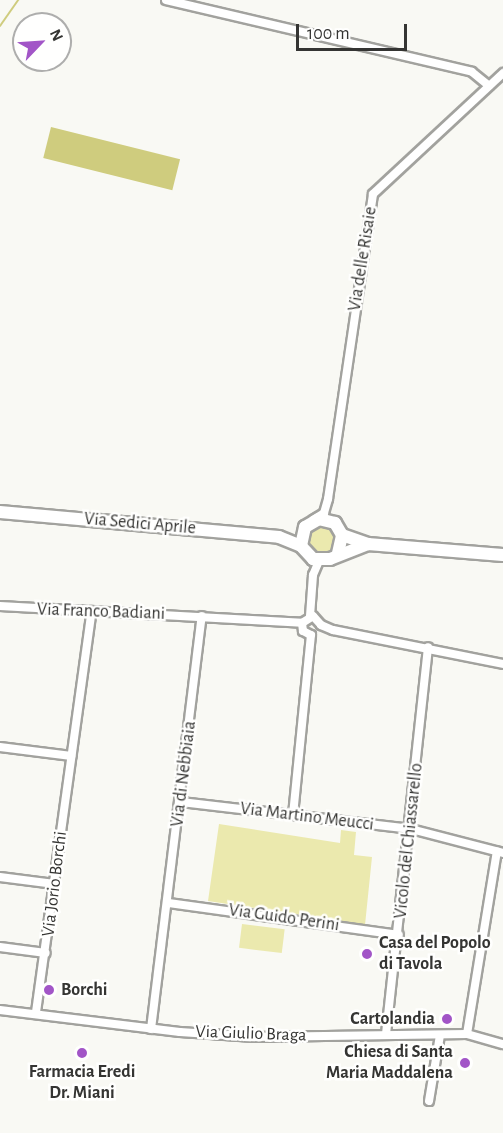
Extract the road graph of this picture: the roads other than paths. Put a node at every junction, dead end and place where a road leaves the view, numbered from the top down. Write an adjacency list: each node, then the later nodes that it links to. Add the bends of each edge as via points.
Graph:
1 (166, 0): 3 (street, via 472,72)
2 (503, 73): 3 (street, Via delle Risaie)
3 (489, 86): 4 (street, Via delle Risaie, via 373,194)
4 (328, 499): 6 (street, Via delle Risaie, via 324,513); 7 (street, Via delle Risaie)
5 (0, 512): 10 (main road, Via Sedici Aprile)
6 (313, 520): 7 (main road); 8 (main road)
7 (331, 521): 9 (main road)
8 (302, 531): 10 (main road, Via Sedici Aprile); 13 (main road)
9 (342, 535): 11 (main road); 12 (main road)
10 (279, 537): 13 (main road, Via Sedici Aprile)
11 (368, 544): 12 (main road); 14 (main road)
12 (338, 553): 13 (main road)
13 (310, 554): 18 (street)
14 (503, 555)
15 (0, 606): 16 (street, Via Franco Badiani)
16 (92, 611): 17 (street, Via Franco Badiani); 25 (street, Via Jorio Borchi)
17 (202, 616): 19 (street); 26 (street, Via di Nebbiaia)
18 (310, 616): 19 (street); 20 (street, via 316,617)
19 (302, 622): 21 (street, via 303,631)
20 (321, 625): 21 (street); 22 (street)
21 (311, 635): 27 (street)
22 (428, 647): 23 (street); 28 (street, Vicolo del Chiassarello)
23 (503, 664)
24 (0, 747): 25 (street)
25 (71, 756): 31 (street, Via Jorio Borchi, via 63,789)
26 (181, 802): 27 (street, Via Martino Meucci); 32 (street, Via di Nebbiaia)
27 (293, 815): 28 (street, Via Martino Meucci)
28 (411, 829): 29 (street, Via Martino Meucci); 33 (street, Vicolo del Chiassarello)
29 (500, 852): 39 (street)
30 (0, 877): 31 (street)
31 (55, 884): 35 (street, Via Jorio Borchi)
32 (169, 903): 33 (street, Via Guido Perini); 38 (street, Via di Nebbiaia)
33 (399, 935): 40 (street, Vicolo del Chiassarello)
34 (0, 947): 35 (street)
35 (46, 953): 37 (street, Via Jorio Borchi)
36 (0, 1010): 37 (street, Via Giulio Braga)
37 (36, 1011): 38 (street, Via Giulio Braga, via 69,1020)
38 (151, 1029): 40 (street, Via Giulio Braga, via 254,1036)
39 (467, 1034): 41 (street, Via Giulio Braga); 42 (street, Via Giulio Braga)
40 (386, 1035): 41 (street, Via Giulio Braga)
41 (440, 1035): 43 (street)
42 (503, 1044)
43 (429, 1101)

